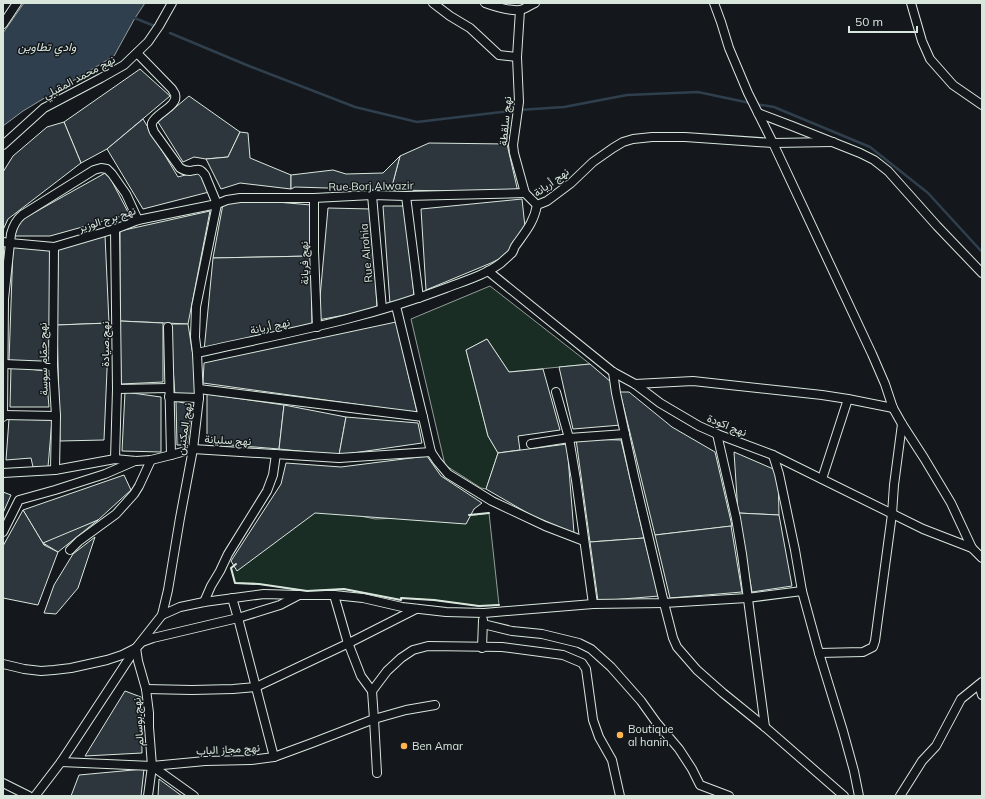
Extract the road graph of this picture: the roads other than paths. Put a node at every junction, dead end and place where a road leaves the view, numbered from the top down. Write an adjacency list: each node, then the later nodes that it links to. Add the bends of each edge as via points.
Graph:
1 (17, 3): 9 (street)
2 (172, 3): 10 (street, نهج محمد المقبلي, via 148,42)
3 (433, 3): 11 (street, via 470,28 499,54)
4 (485, 3): 8 (street)
5 (535, 3): 8 (street)
6 (714, 3): 13 (street, via 739,74)
7 (911, 3): 12 (street, via 930,59 954,85)
8 (520, 10): 11 (street, نهج سلقطة)
9 (3, 24)
10 (137, 53): 16 (street, نهج محمد المقبلي, via 124,65 44,108); 21 (street, via 175,95 173,103 152,122 154,132 180,168 203,172)
11 (517, 57): 17 (street, نهج سلقطة, via 520,102 513,145)
12 (982, 105)
13 (758, 113): 14 (street); 15 (street)
14 (833, 142): 15 (street, نهج أريانة); 28 (street, via 874,160 888,171)
15 (774, 143): 22 (street, نهج أريانة, via 685,137 633,139 613,148 547,201); 47 (street, via 872,354)
16 (3, 145)
17 (525, 193): 19 (street, Rue Borj Alwazir); 22 (street, نهج سلقطة)
18 (372, 195): 19 (street, Rue Borj Alwazir); 20 (street, Rue Borj Alwazir); 32 (street, Rue Alrohia)
19 (406, 196): 30 (street)
20 (314, 198): 21 (street, Rue Borj Alwazir, via 240,198); 33 (street, نهج فريانة)
21 (217, 204): 23 (street, نهج برج الوزير); 35 (street, نهج المكنين, via 196,307)
22 (537, 205): 27 (street, نهج أريانة, via 527,231 513,252)
23 (138, 220): 24 (street, نهج برج الوزير); 25 (street, via 117,181 107,169 101,168 22,215 17,219)
24 (115, 229): 26 (street, نهج برج الوزير); 41 (street, نهج صيادة)
25 (7, 243): 26 (street, نهج برج الوزير); 29 (street)
26 (54, 247): 37 (street, نهج حمّام سوسة)
27 (488, 271): 30 (street, نهج أريانة); 38 (street, نهج اكودة)
28 (982, 273)
29 (4, 298): 36 (street)
30 (419, 298): 31 (street, نهج أريانة)
31 (396, 306): 32 (street, نهج أريانة); 50 (street)
32 (382, 309): 33 (street, نهج أريانة)
33 (317, 327): 35 (street, نهج أريانة)
34 (168, 328): 40 (street)
35 (197, 353): 42 (street, نهج المكنين)
36 (4, 364): 37 (street); 48 (street)
37 (53, 366): 49 (street, نهج حمّام سوسة)
38 (613, 372): 39 (street, نهج اكودة); 52 (street)
39 (635, 384): 46 (street, via 693,381); 53 (street, نهج اكودة, via 676,413)
40 (169, 388): 41 (street); 44 (street)
41 (117, 389): 61 (street, نهج صيادة)
42 (199, 389): 45 (street, نهج المكنين); 50 (street)
43 (556, 392): 54 (street)
44 (169, 397): 45 (street); 59 (street)
45 (199, 398): 56 (street, نهج المكنين)
46 (848, 399): 47 (street); 66 (street)
47 (893, 408): 51 (street)
48 (3, 416): 49 (street)
49 (56, 416): 64 (street, نهج حمّام سوسة)
50 (423, 417): 57 (street)
51 (902, 424): 67 (street); 70 (street, via 951,503)
52 (625, 434): 54 (street); 79 (street)
53 (717, 434): 60 (street, نهج اكودة); 77 (street, via 736,518)
54 (569, 438): 55 (street); 69 (street)
55 (532, 444)
56 (193, 449): 58 (street, نهج سليانة); 59 (street, نهج سليانة); 83 (street, نهج المكنين)
57 (431, 452): 58 (street, نهج سليانة, via 339,458); 69 (street, via 448,474 492,501)
58 (276, 454): 78 (street, via 273,475 267,491 228,554)
59 (171, 455): 63 (street, نهج سليانة)
60 (773, 455): 66 (street, نهج اكودة); 73 (street)
61 (115, 459): 62 (street, نهج سليانة); 64 (street, نهج سليانة)
62 (136, 460): 63 (street, نهج سليانة); 68 (street, via 105,474 19,500)
63 (151, 460): 71 (street, via 134,494 116,514)
64 (55, 470): 65 (street, نهج سليانة)
65 (3, 473)
66 (822, 479): 67 (street, نهج اكودة)
67 (892, 514): 70 (street, نهج اكودة); 89 (street, via 873,647 863,652)
68 (3, 532)
69 (584, 541): 80 (street)
70 (972, 548): 72 (street, نهج اكودة)
71 (70, 550)
72 (982, 558)
73 (802, 590): 77 (street); 89 (street)
74 (298, 595): 75 (street); 76 (street, via 264,594); 84 (street, via 280,605)
75 (334, 595): 81 (street); 86 (street)
76 (232, 598): 78 (street); 84 (street)
77 (747, 598): 79 (street); 98 (street)
78 (204, 602): 83 (street, via 180,607)
79 (664, 603): 80 (street); 98 (street, via 676,647 697,670)
80 (593, 604): 82 (street)
81 (417, 609): 82 (street); 86 (street)
82 (484, 613): 85 (street)
83 (162, 615): 87 (street, نهج المكنين)
84 (238, 618): 87 (street, via 153,638 142,642); 92 (street)
85 (483, 624): 88 (street); 109 (street, via 512,631 542,634 579,643 591,649 641,701 679,749 700,785)
86 (349, 643): 92 (street); 94 (street, via 361,676)
87 (136, 648): 90 (street, via 107,660 71,668 41,671); 93 (street, نهج بوسالم); 100 (street, نهج المكنين)
88 (482, 648): 94 (street, via 428,646 413,650 392,667); 108 (street, via 563,655 582,663 586,669 593,720 612,760)
89 (819, 653): 111 (street, via 843,731)
90 (3, 664)
91 (980, 684): 95 (street); 112 (street, via 961,699 936,746 922,761)
92 (256, 687): 93 (street, via 233,690); 99 (street)
93 (146, 689): 101 (street, نهج بوسالم)
94 (372, 691): 97 (street)
95 (982, 695)
96 (435, 705): 97 (street, نهج مجاز الباب)
97 (374, 719): 99 (street, نهج مجاز الباب); 102 (street)
98 (765, 727): 110 (street)
99 (274, 757): 101 (street, نهج مجاز الباب)
100 (61, 762): 101 (street, نهج مجاز الباب); 105 (street, نهج المكنين)
101 (152, 766): 106 (street, نهج بوسالم); 107 (street)
102 (377, 773)
103 (3, 783): 104 (street)
104 (29, 796)
105 (35, 796)
106 (148, 796)
107 (194, 796)
108 (620, 796)
109 (730, 796)
110 (844, 796)
111 (859, 796)
112 (900, 796)

